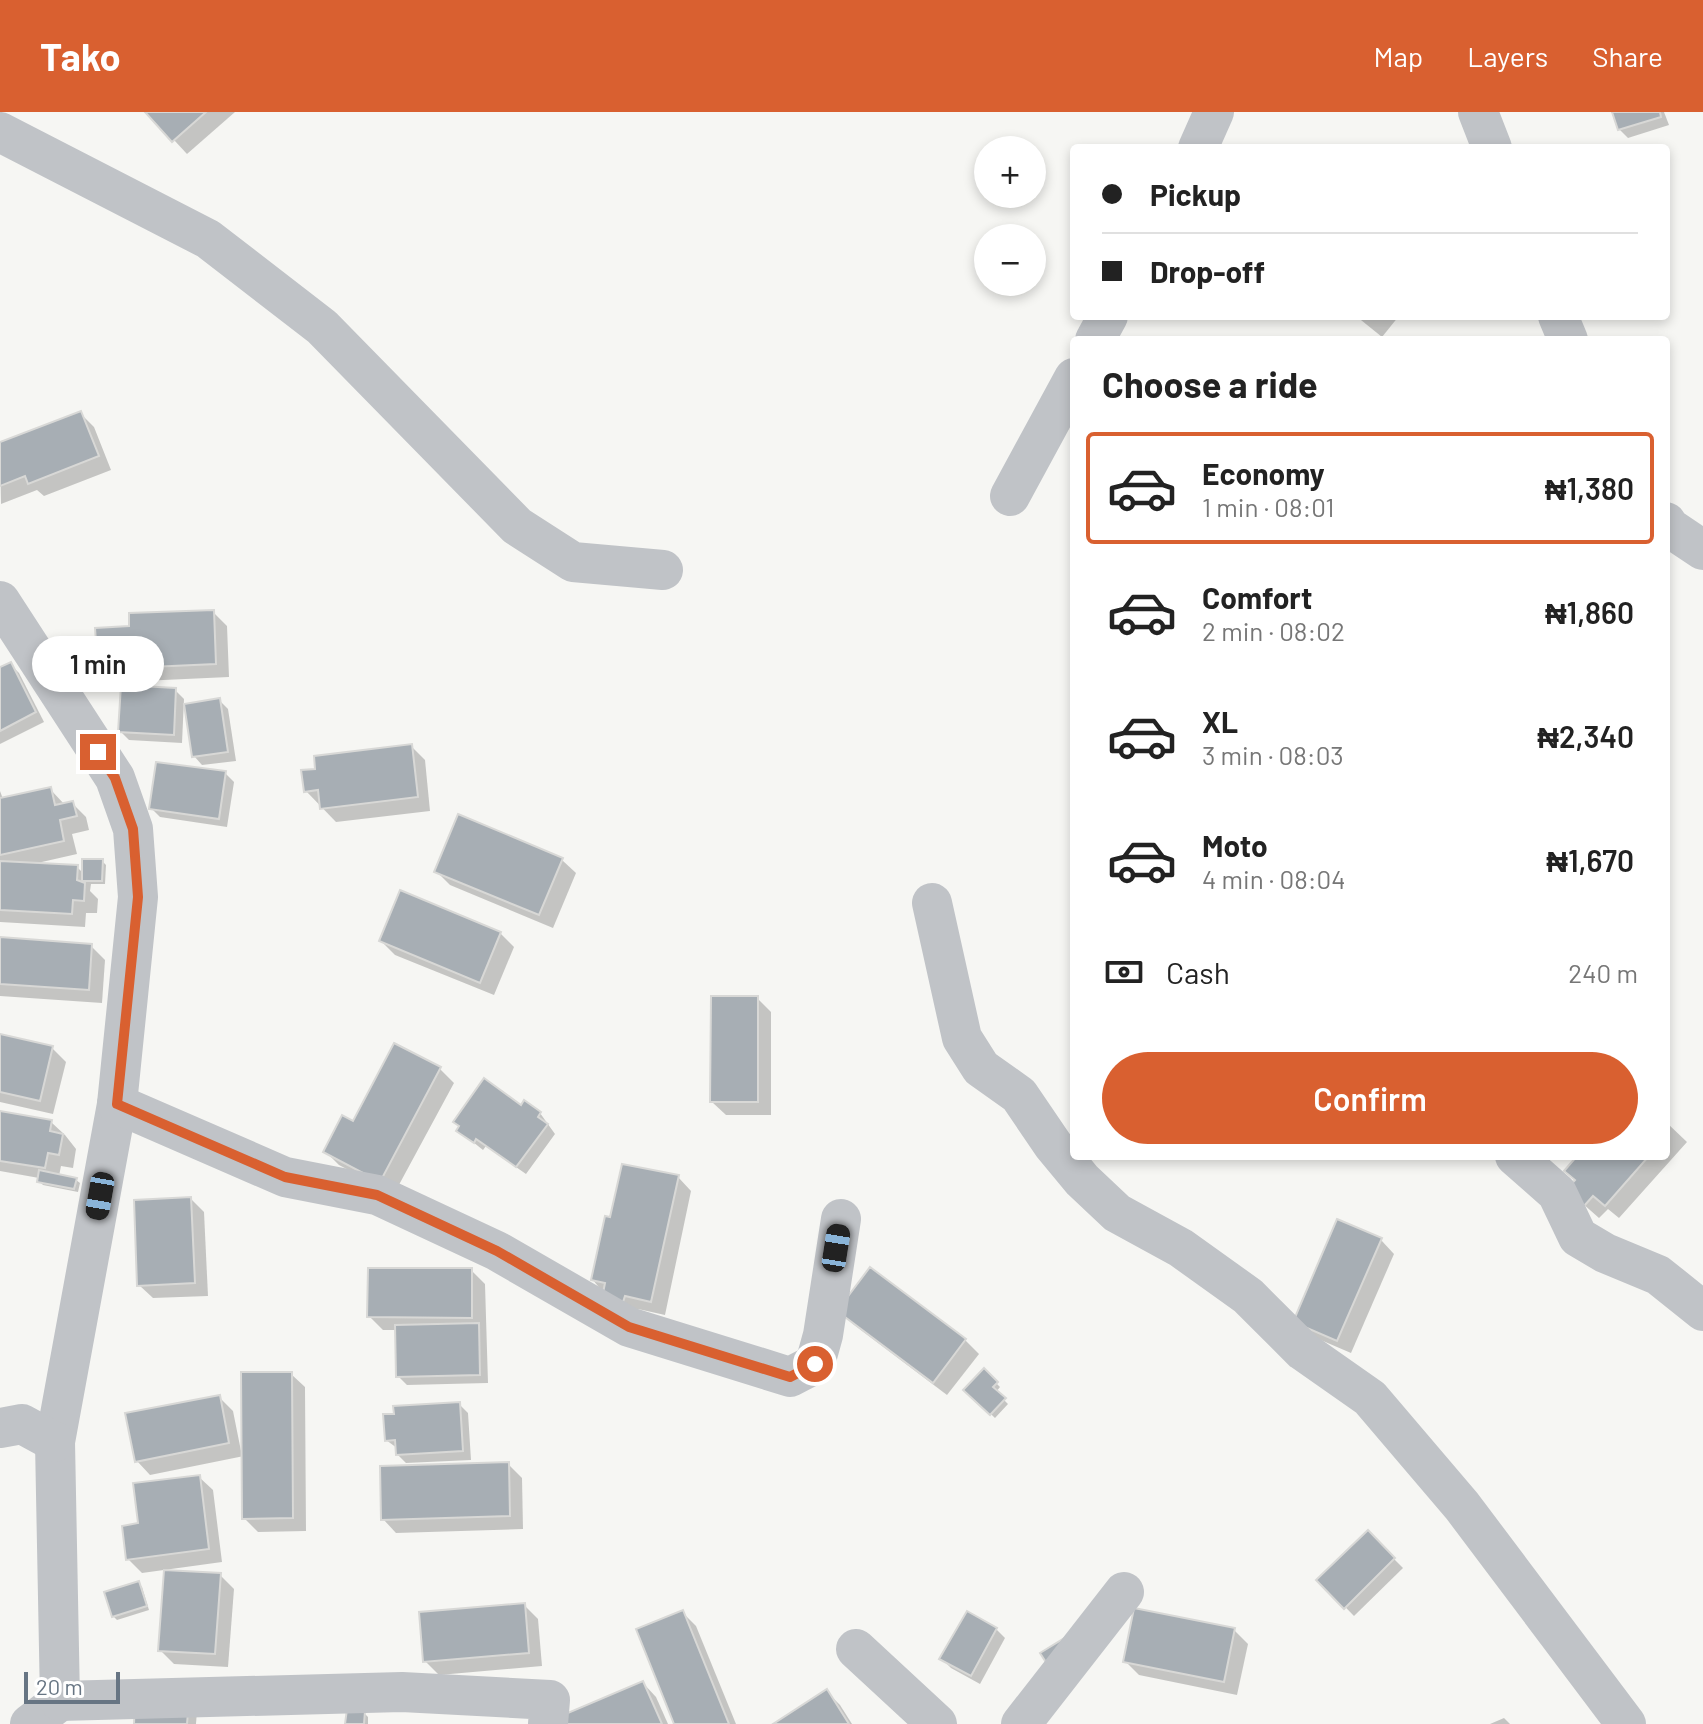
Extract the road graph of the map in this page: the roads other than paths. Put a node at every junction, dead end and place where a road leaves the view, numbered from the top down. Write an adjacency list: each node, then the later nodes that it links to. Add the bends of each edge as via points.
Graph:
1 (1214, 112): 4 (street)
2 (1478, 112): 5 (street)
3 (0, 132): 10 (street, via 208,239 322,327 517,526 573,562)
4 (1200, 144)
5 (1490, 144)
6 (1070, 385): 7 (street)
7 (1010, 496)
8 (1670, 528): 9 (street)
9 (1703, 550)
10 (663, 570)
11 (0, 601): 13 (street, via 115,778 133,829 138,897)
12 (932, 903): 25 (street, via 962,1038 981,1068 1019,1095 1082,1180 1117,1213 1181,1248 1248,1296 1303,1351 1370,1398 1462,1506)
13 (117, 1104): 15 (street, via 285,1177 377,1195 497,1251 629,1327 790,1377 815,1364); 18 (street)
14 (1520, 1160): 16 (street, via 1557,1193 1578,1237 1658,1275)
15 (841, 1219)
16 (1703, 1311)
17 (0, 1428): 18 (street, via 22,1424)
18 (55, 1442): 21 (street)
19 (1124, 1592): 24 (street)
20 (856, 1649): 23 (street)
21 (45, 1712): 22 (street, via 402,1692 550,1700)
22 (548, 1724)
23 (937, 1724)
24 (1021, 1724)
25 (1626, 1724)

